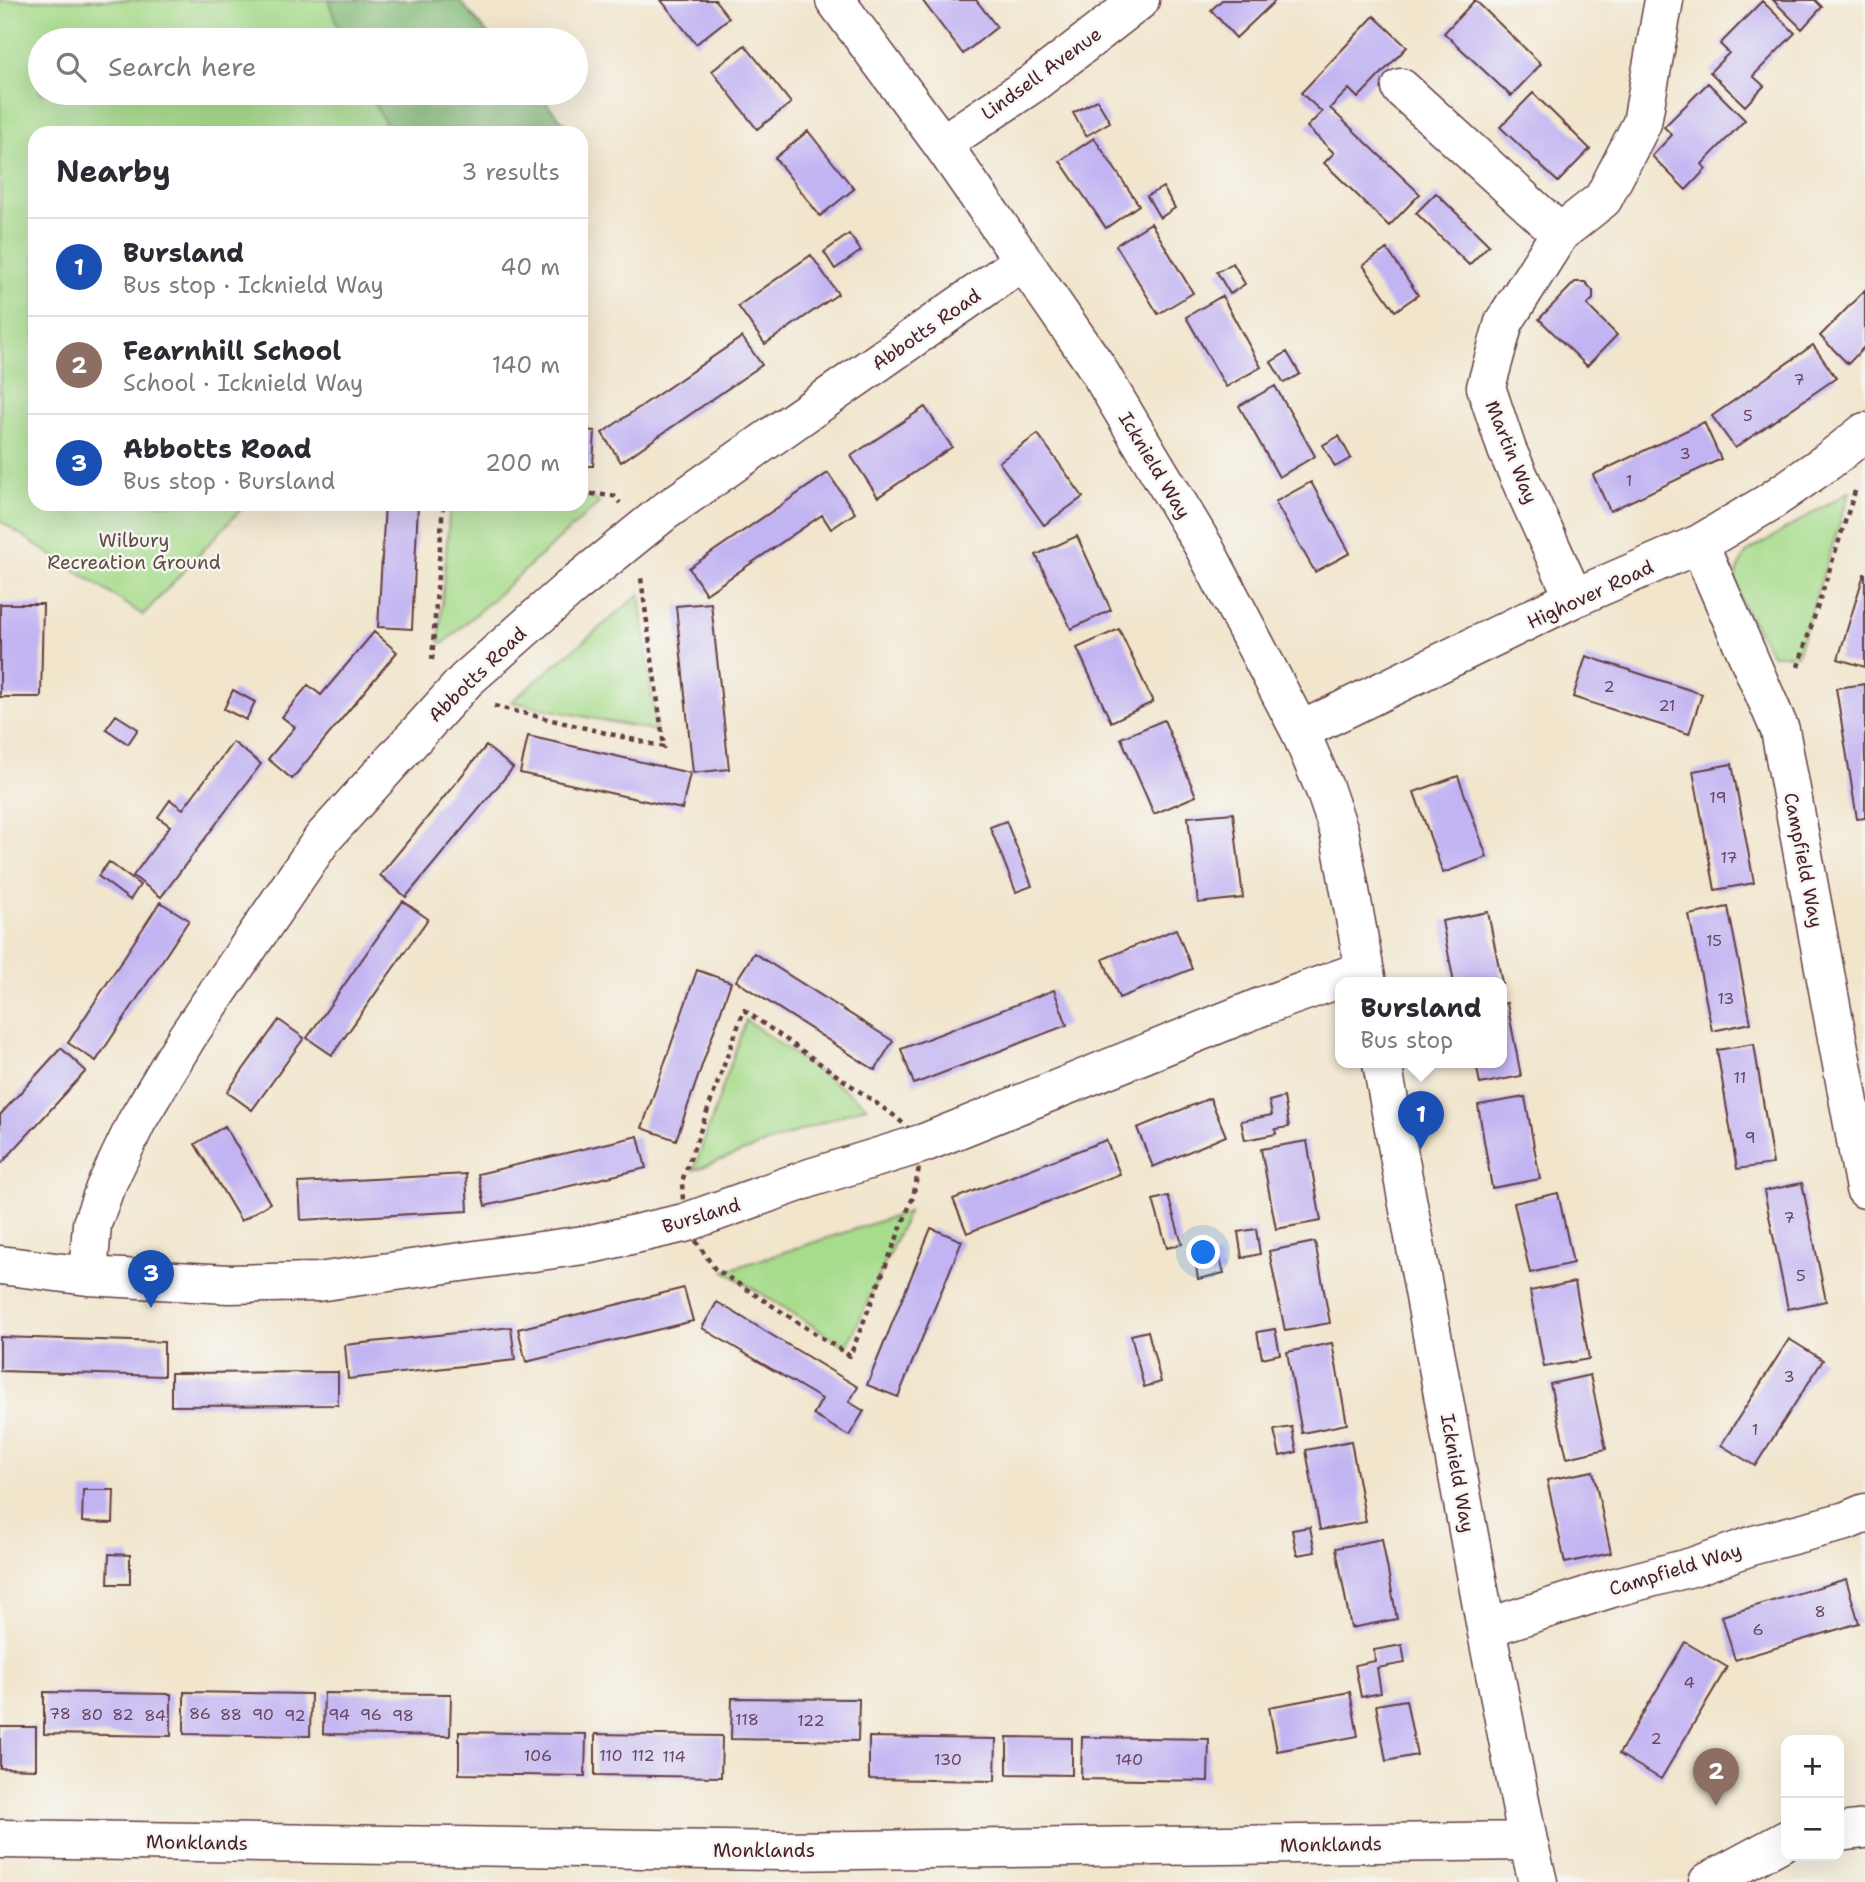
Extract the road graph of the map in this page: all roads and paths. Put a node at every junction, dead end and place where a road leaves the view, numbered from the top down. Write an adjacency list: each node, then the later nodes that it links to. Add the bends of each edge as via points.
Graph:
1 (835, 0): 5 (street, Icknield Way)
2 (1140, 0): 5 (street, Lindsell Avenue, via 1031,84)
3 (1664, 0): 6 (street, Martin Way, via 1642,123 1603,199)
4 (1401, 88): 6 (street)
5 (942, 144): 7 (street, Icknield Way)
6 (1560, 233): 13 (street, Martin Way, via 1504,322 1486,387 1507,450)
7 (1023, 261): 12 (street, Abbotts Road, via 664,512); 16 (street, Icknield Way, via 1094,363 1183,512)
8 (1865, 432): 11 (street, Highover Road, via 1768,503)
9 (1857, 487): 14 (path)
10 (443, 511): 15 (path)
11 (1699, 544): 13 (street, Highover Road); 21 (street, Campfield Way, via 1780,730)
12 (615, 552): 15 (street, Abbotts Road); 15 (path, via 643,580 664,747 491,705)
13 (1574, 598): 16 (street, Highover Road)
14 (1798, 667)
15 (448, 673): 24 (street, Abbotts Road, via 323,838 187,1037 136,1121 92,1224)
16 (1300, 731): 17 (street, Icknield Way, via 1339,831)
17 (1366, 976)
18 (1335, 985): 20 (street, Bursland, via 1263,1006)
19 (1383, 1068): 26 (street, Icknield Way)
20 (923, 1143): 22 (street, Bursland); 22 (path, via 913,1197 850,1356 714,1268); 22 (path, via 897,1116 744,1010 682,1181)
21 (1865, 1189)
22 (684, 1223): 24 (street, Bursland, via 591,1244 317,1282)
23 (0, 1265): 24 (street, Bursland)
24 (88, 1276)
25 (1865, 1513): 26 (street, Campfield Way)
26 (1486, 1628): 30 (street, Icknield Way)
27 (1865, 1829): 28 (street)
28 (1844, 1831)
29 (0, 1839): 32 (street, Monklands)
30 (1528, 1841): 32 (street, Monklands); 33 (street, Icknield Way)
31 (1781, 1843): 34 (street)
32 (781, 1866)
33 (1538, 1882)
34 (1708, 1882)

